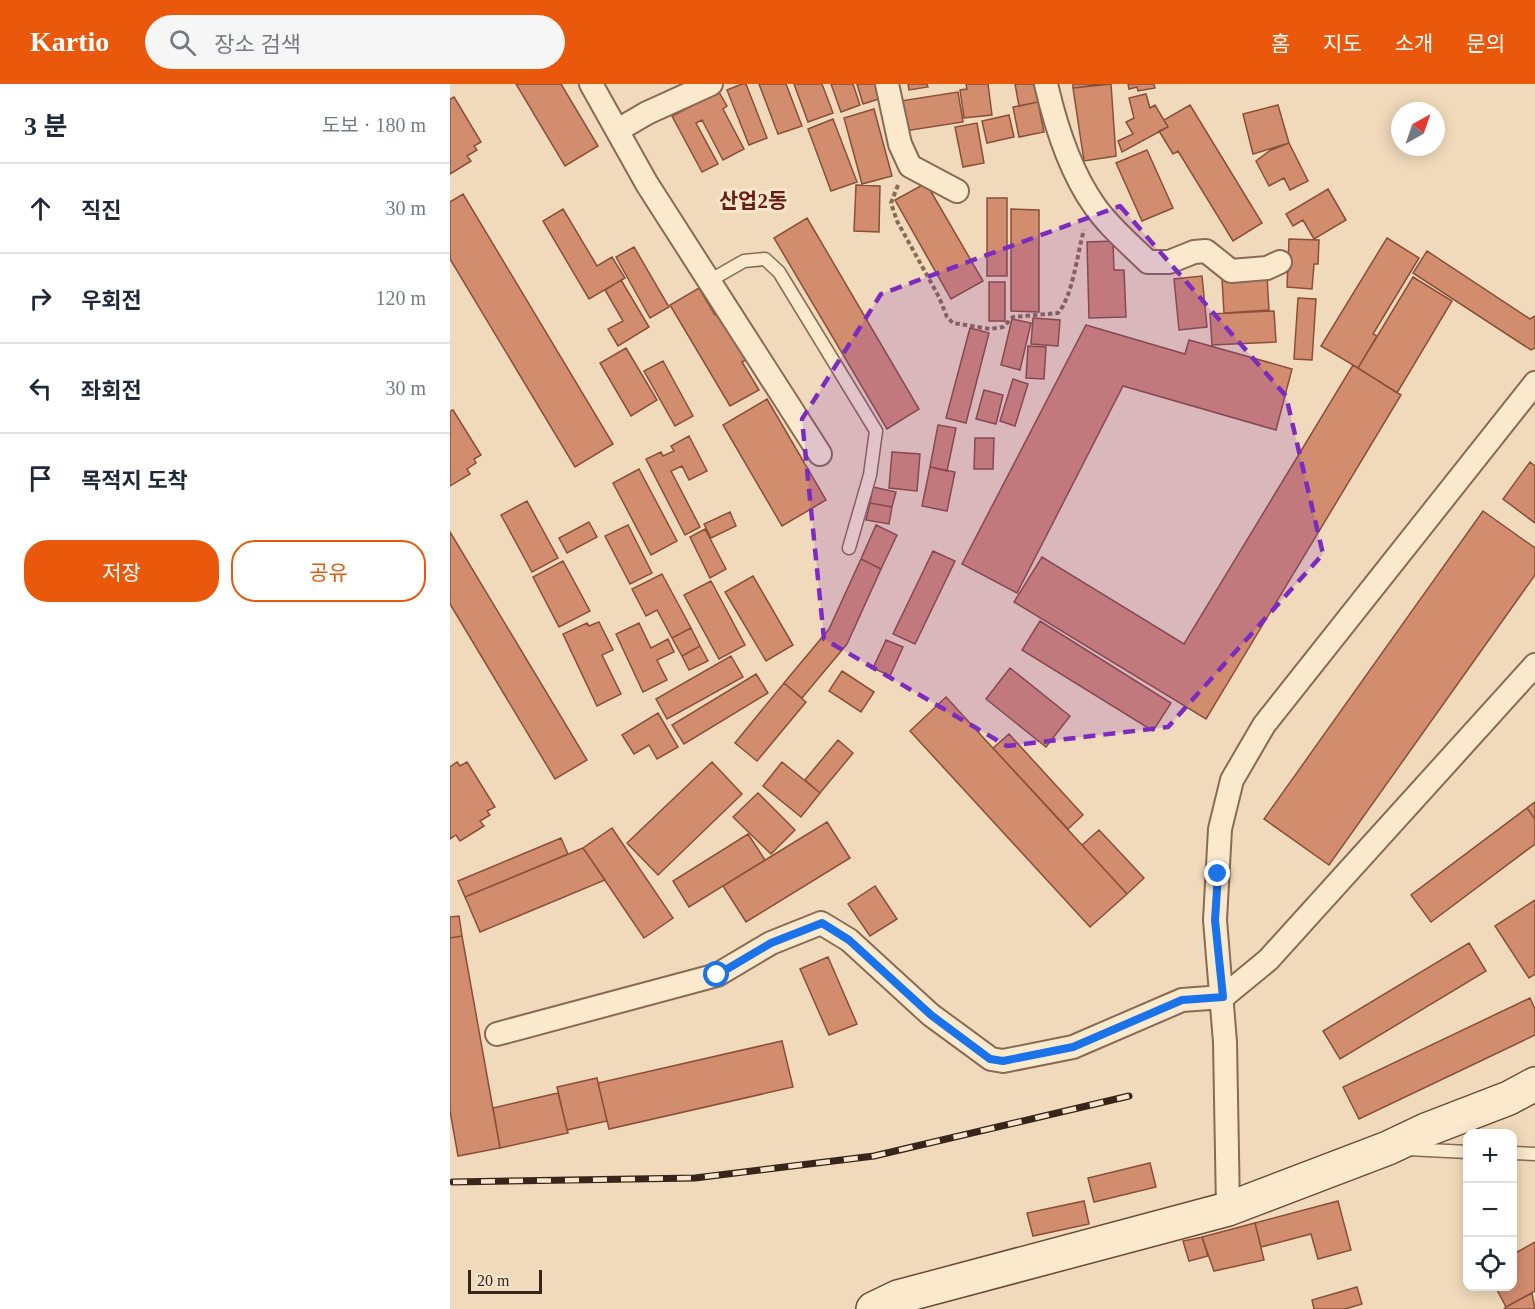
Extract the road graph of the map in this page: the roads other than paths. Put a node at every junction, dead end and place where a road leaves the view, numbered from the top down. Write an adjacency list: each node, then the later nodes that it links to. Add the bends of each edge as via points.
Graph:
1 (591, 84): 5 (street)
2 (711, 84): 5 (street)
3 (887, 84): 6 (street, via 900,144 910,166)
4 (1046, 84): 7 (street, via 1076,170 1094,205 1148,262 1169,262 1206,251 1231,272 1267,268)
5 (618, 130): 8 (street, via 647,184)
6 (957, 191)
7 (1280, 262)
8 (709, 281): 10 (street); 11 (lane, via 744,261 765,259 779,272 876,431 870,475)
9 (1535, 383): 13 (street, via 1264,725 1232,780 1220,829 1215,920)
10 (820, 454)
11 (849, 548)
12 (1535, 665): 13 (street, via 1268,960)
13 (1223, 997): 14 (street, via 1182,1000 1073,1047 1030,1057 990,1059 931,1015 849,940 822,923 771,943 717,975); 20 (street)
14 (497, 1034)
15 (1535, 1084): 16 (street)
16 (1388, 1148): 17 (lane); 20 (street)
17 (1463, 1152)
18 (1517, 1153): 19 (lane)
19 (1535, 1154)
20 (1228, 1209): 21 (street, via 898,1297)
21 (873, 1309)

